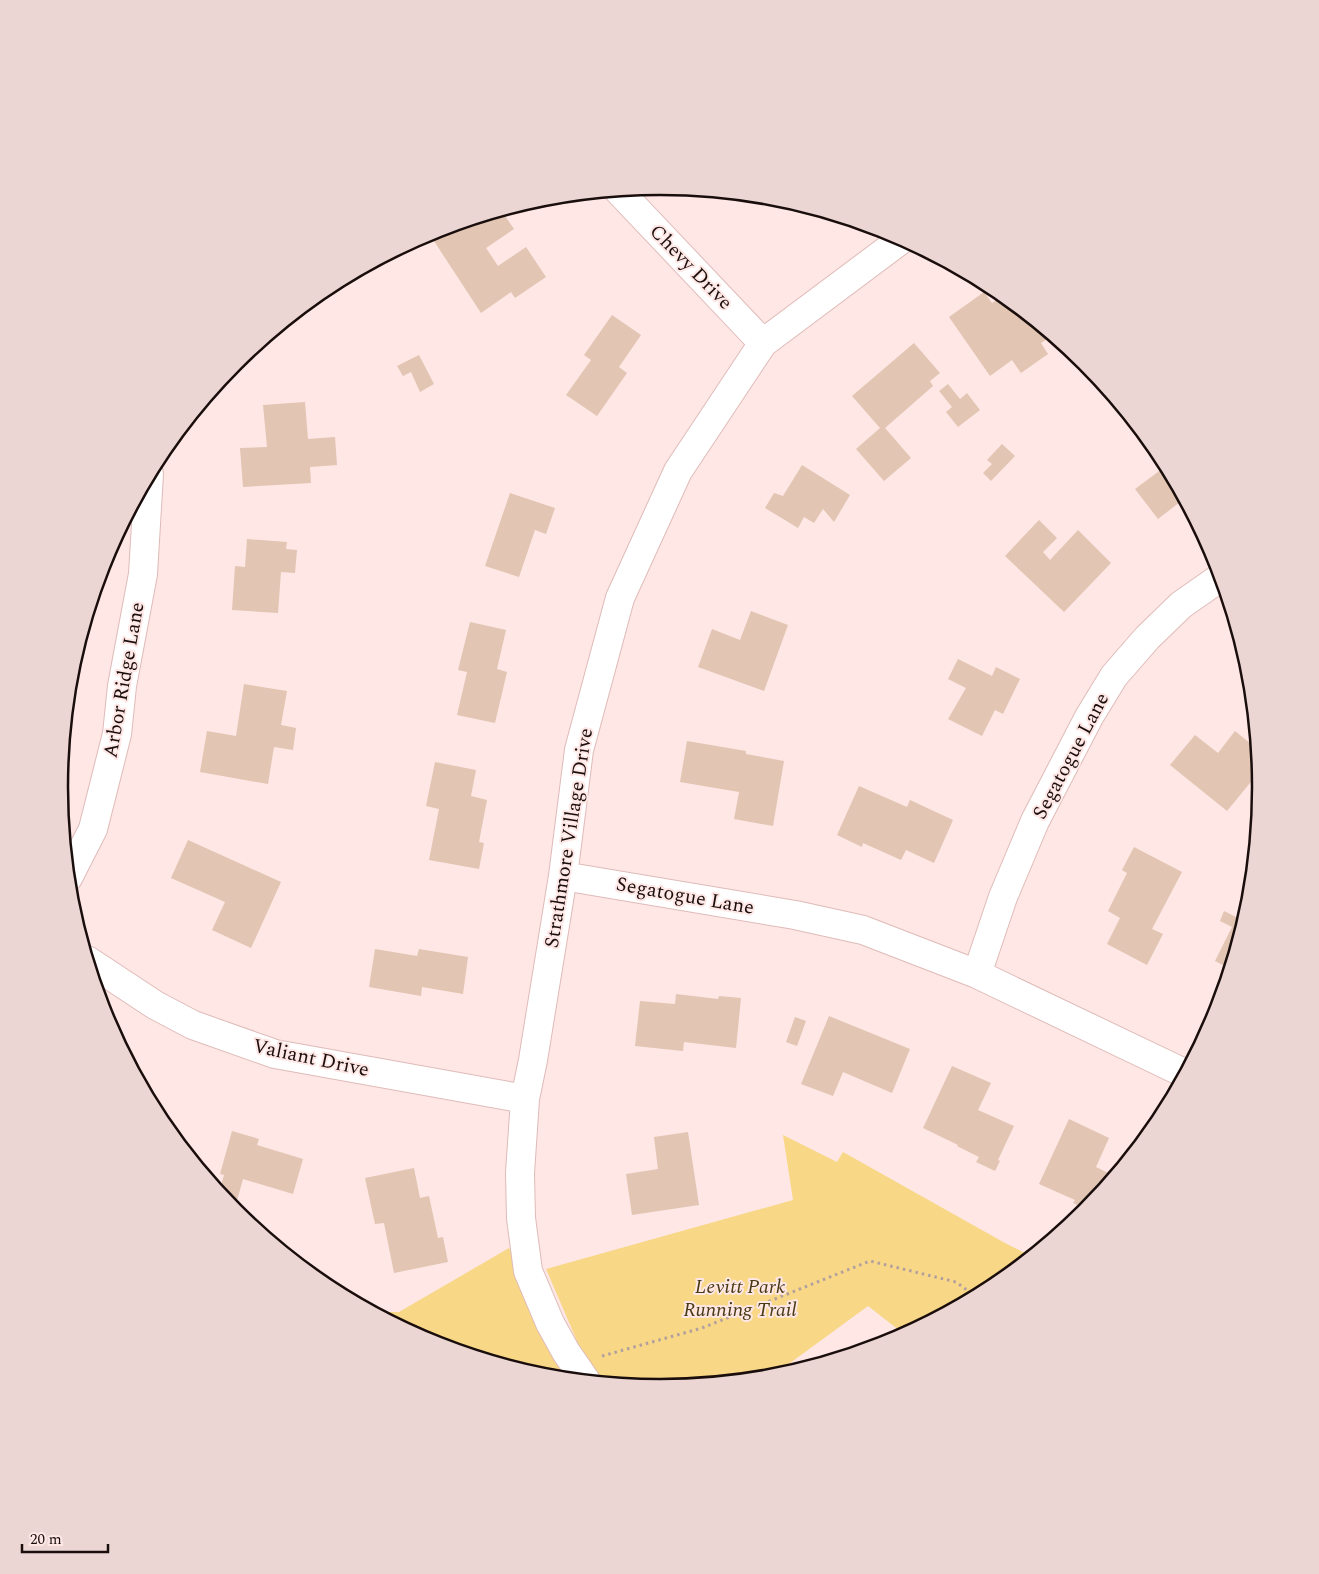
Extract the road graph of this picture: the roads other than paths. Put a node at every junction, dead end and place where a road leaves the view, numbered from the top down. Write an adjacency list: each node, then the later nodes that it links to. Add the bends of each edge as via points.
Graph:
1 (624, 196): 3 (street, Chevy Drive)
2 (895, 244): 3 (street, Strathmore Village Drive)
3 (763, 343): 7 (street, Strathmore Village Drive, via 678,471 620,598 579,750)
4 (148, 489): 6 (street, Arbor Ridge Lane, via 143,574 122,686 117,734 93,828)
5 (1214, 582): 9 (street, Segatogue Lane, via 1181,605 1147,638 1114,676 1089,717 1035,821 1003,897)
6 (73, 867)
7 (563, 876): 9 (street, Segatogue Lane, via 794,915 863,930); 11 (street, Strathmore Village Drive)
8 (96, 966): 11 (street, Valiant Drive, via 155,1005 193,1025 275,1054)
9 (977, 974): 10 (street, Segatogue Lane)
10 (1178, 1071)
11 (525, 1099): 12 (street, Strathmore Village Drive, via 520,1173 521,1218 528,1271 550,1323)
12 (580, 1372)

